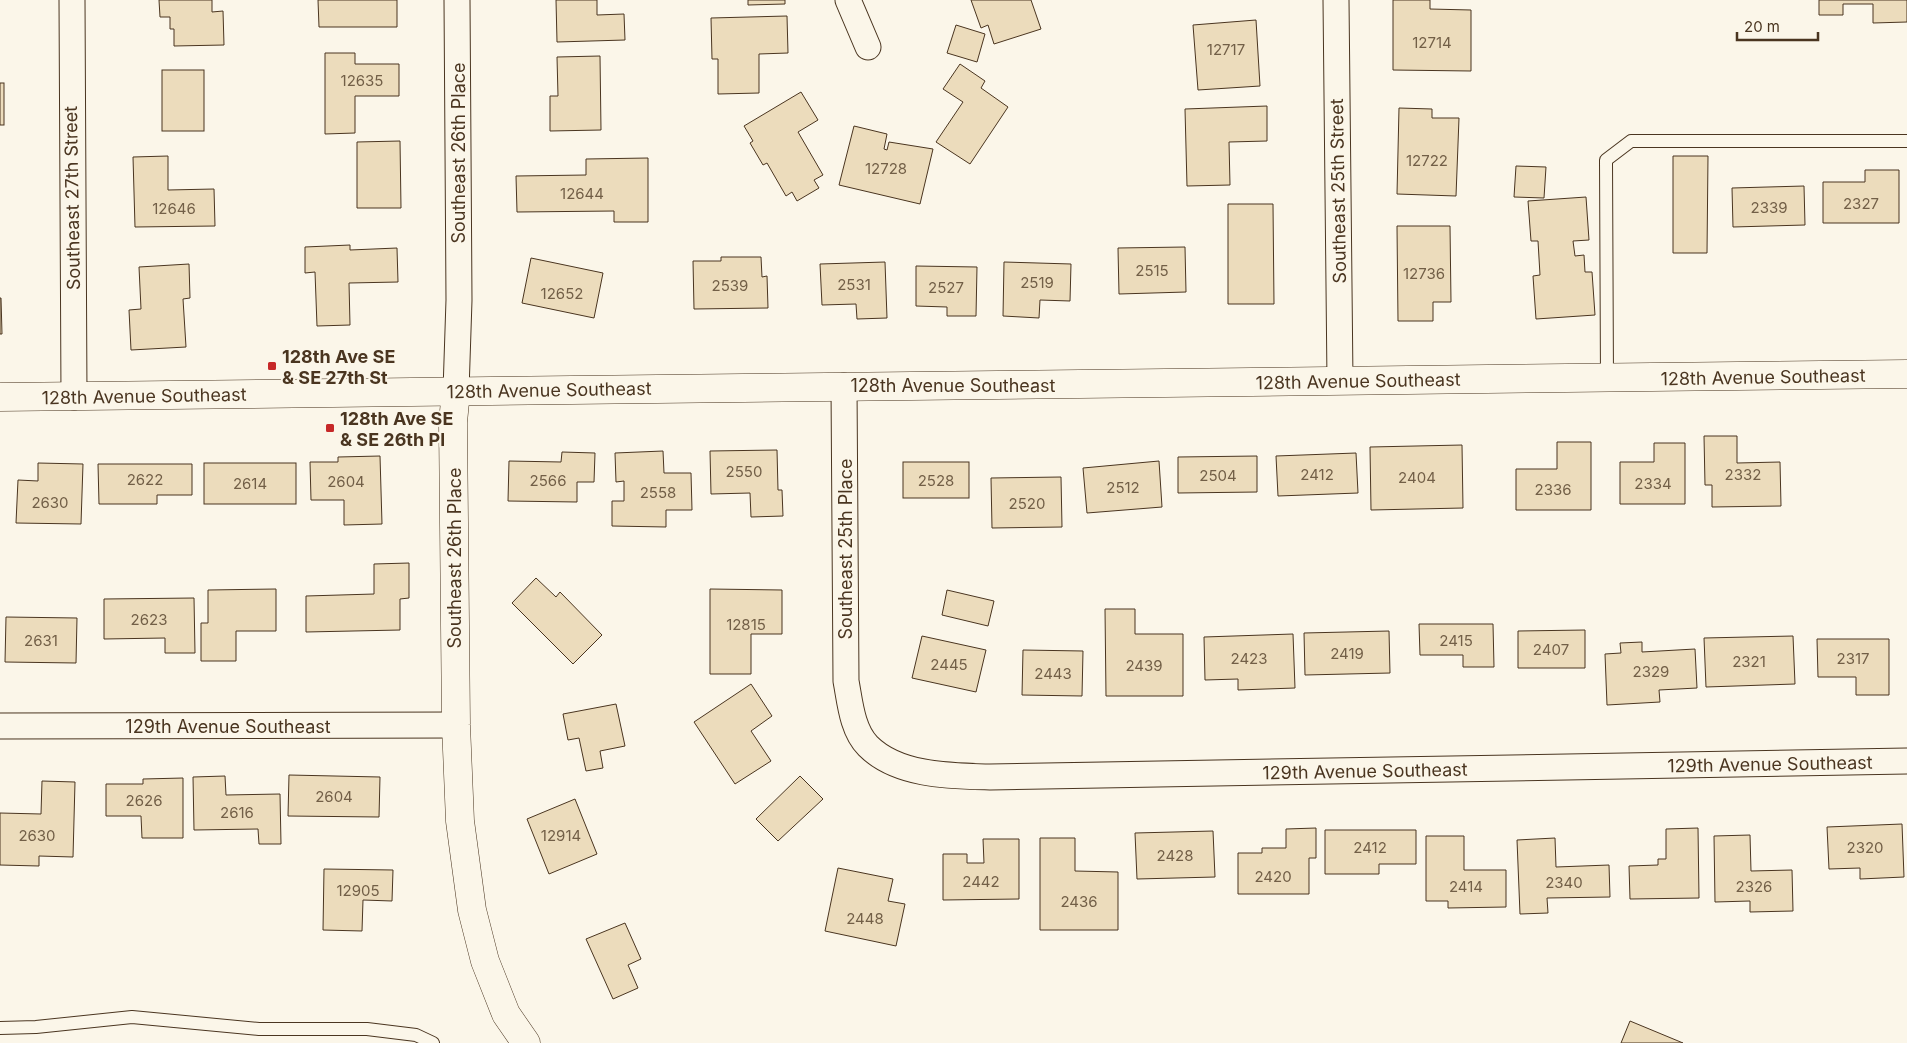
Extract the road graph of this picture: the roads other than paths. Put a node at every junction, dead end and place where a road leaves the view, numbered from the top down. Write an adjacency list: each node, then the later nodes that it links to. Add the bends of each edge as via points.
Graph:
1 (72, 0): 13 (street, Southeast 27th Street)
2 (457, 0): 11 (street, Southeast 26th Place, via 460,300)
3 (848, 0): 5 (street)
4 (1336, 0): 9 (street, Southeast 25th Street)
5 (868, 47)
6 (1907, 141): 8 (lane, via 1631,141 1606,160)
7 (1907, 374): 8 (street, 128th Avenue Southeast)
8 (1607, 380): 9 (street, 128th Avenue Southeast)
9 (1340, 381): 10 (street, 128th Avenue Southeast)
10 (844, 386): 11 (street, 128th Avenue Southeast); 14 (street, Southeast 25th Place, via 846,681)
11 (456, 391): 13 (street, 128th Avenue Southeast); 15 (street, Southeast 26th Place, via 453,422)
12 (0, 397): 13 (street, 128th Avenue Southeast)
13 (74, 397)
14 (851, 711): 17 (street, 129th Avenue Southeast, via 858,731 868,746 880,755 900,765 952,776)
15 (456, 725): 16 (street, 129th Avenue Southeast); 20 (street, Southeast 26th Place, via 460,821 472,910 485,961 503,1005)
16 (0, 726)
17 (1907, 761)
18 (0, 1028): 19 (lane, via 132,1017 259,1029 367,1029 416,1035)
19 (433, 1043)
20 (526, 1043)

